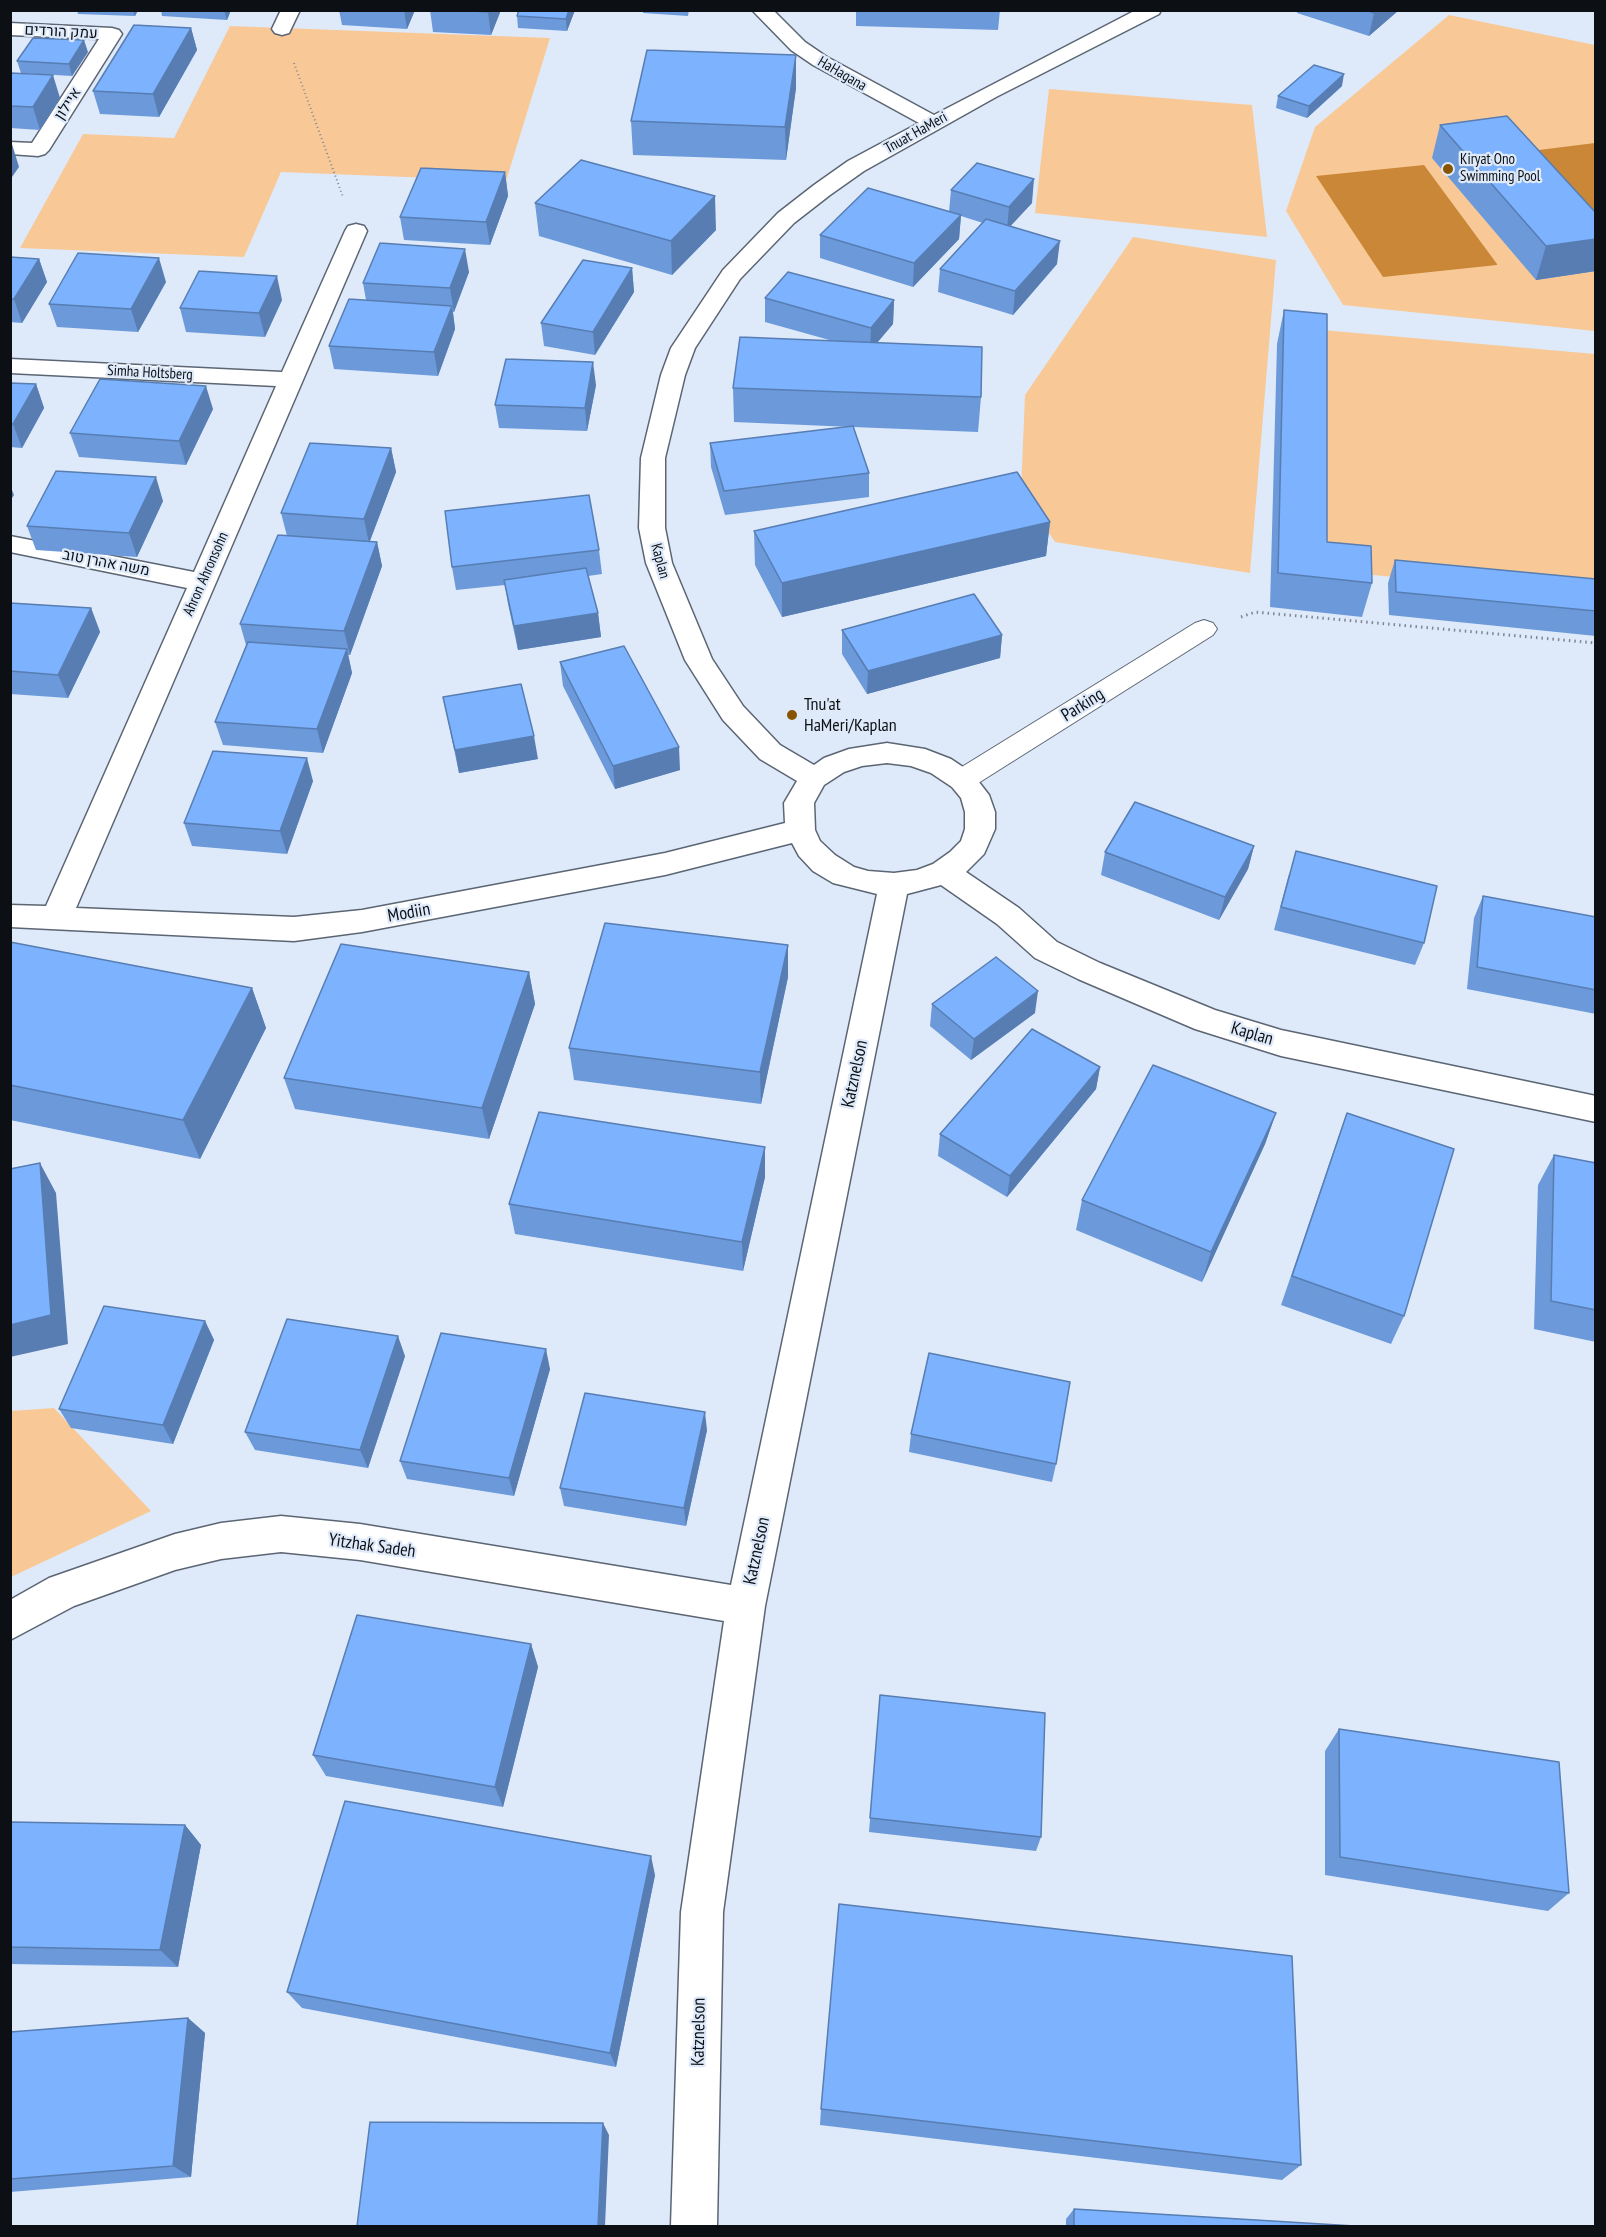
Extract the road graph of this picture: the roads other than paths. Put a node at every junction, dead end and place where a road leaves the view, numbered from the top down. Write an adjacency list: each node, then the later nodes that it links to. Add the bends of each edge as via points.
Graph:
1 (291, 10): 5 (street)
2 (761, 10): 7 (street, HaHagana, via 798,46 820,61)
3 (1152, 10): 7 (street, Tnuat HaMeri)
4 (10, 29): 6 (street, עמק הורדים)
5 (282, 29)
6 (112, 34): 8 (street, איילון, via 38,150)
7 (934, 123): 10 (street, Tnuat HaMeri, via 856,166 786,218 731,275)
8 (10, 148)
9 (356, 231): 12 (street, Ahron Ahronsohn)
10 (714, 300): 16 (street, Kaplan, via 683,348 658,429 653,458 652,528 659,563 699,660 733,713 770,752)
11 (10, 366): 12 (street, Simha Holtsberg)
12 (291, 380): 14 (street, Ahron Ahronsohn)
13 (10, 544): 14 (street, משה אהרן טוב)
14 (202, 582): 22 (street, Ahron Ahronsohn)
15 (1204, 629): 17 (lane, Parking)
16 (814, 778): 17 (street, via 834,765 860,756 888,753 933,762); 18 (street, via 799,803)
17 (962, 780): 19 (street, via 974,795 980,829 974,846)
18 (800, 830): 20 (street, via 808,848 844,875); 22 (street, Modiin, via 665,864 362,921 294,929)
19 (944, 872): 20 (street, via 921,881); 23 (street, Kaplan, via 1008,916 1046,950 1206,1020 1281,1042)
20 (894, 884): 24 (street, Katznelson)
21 (10, 916): 22 (street, Modiin)
22 (56, 918)
23 (1596, 1109)
24 (746, 1606): 25 (street, Yitzhak Sadeh, via 360,1542 280,1534 221,1540 175,1552 63,1591); 26 (street, Katznelson, via 702,1912)
25 (10, 1621)
26 (694, 2226)

